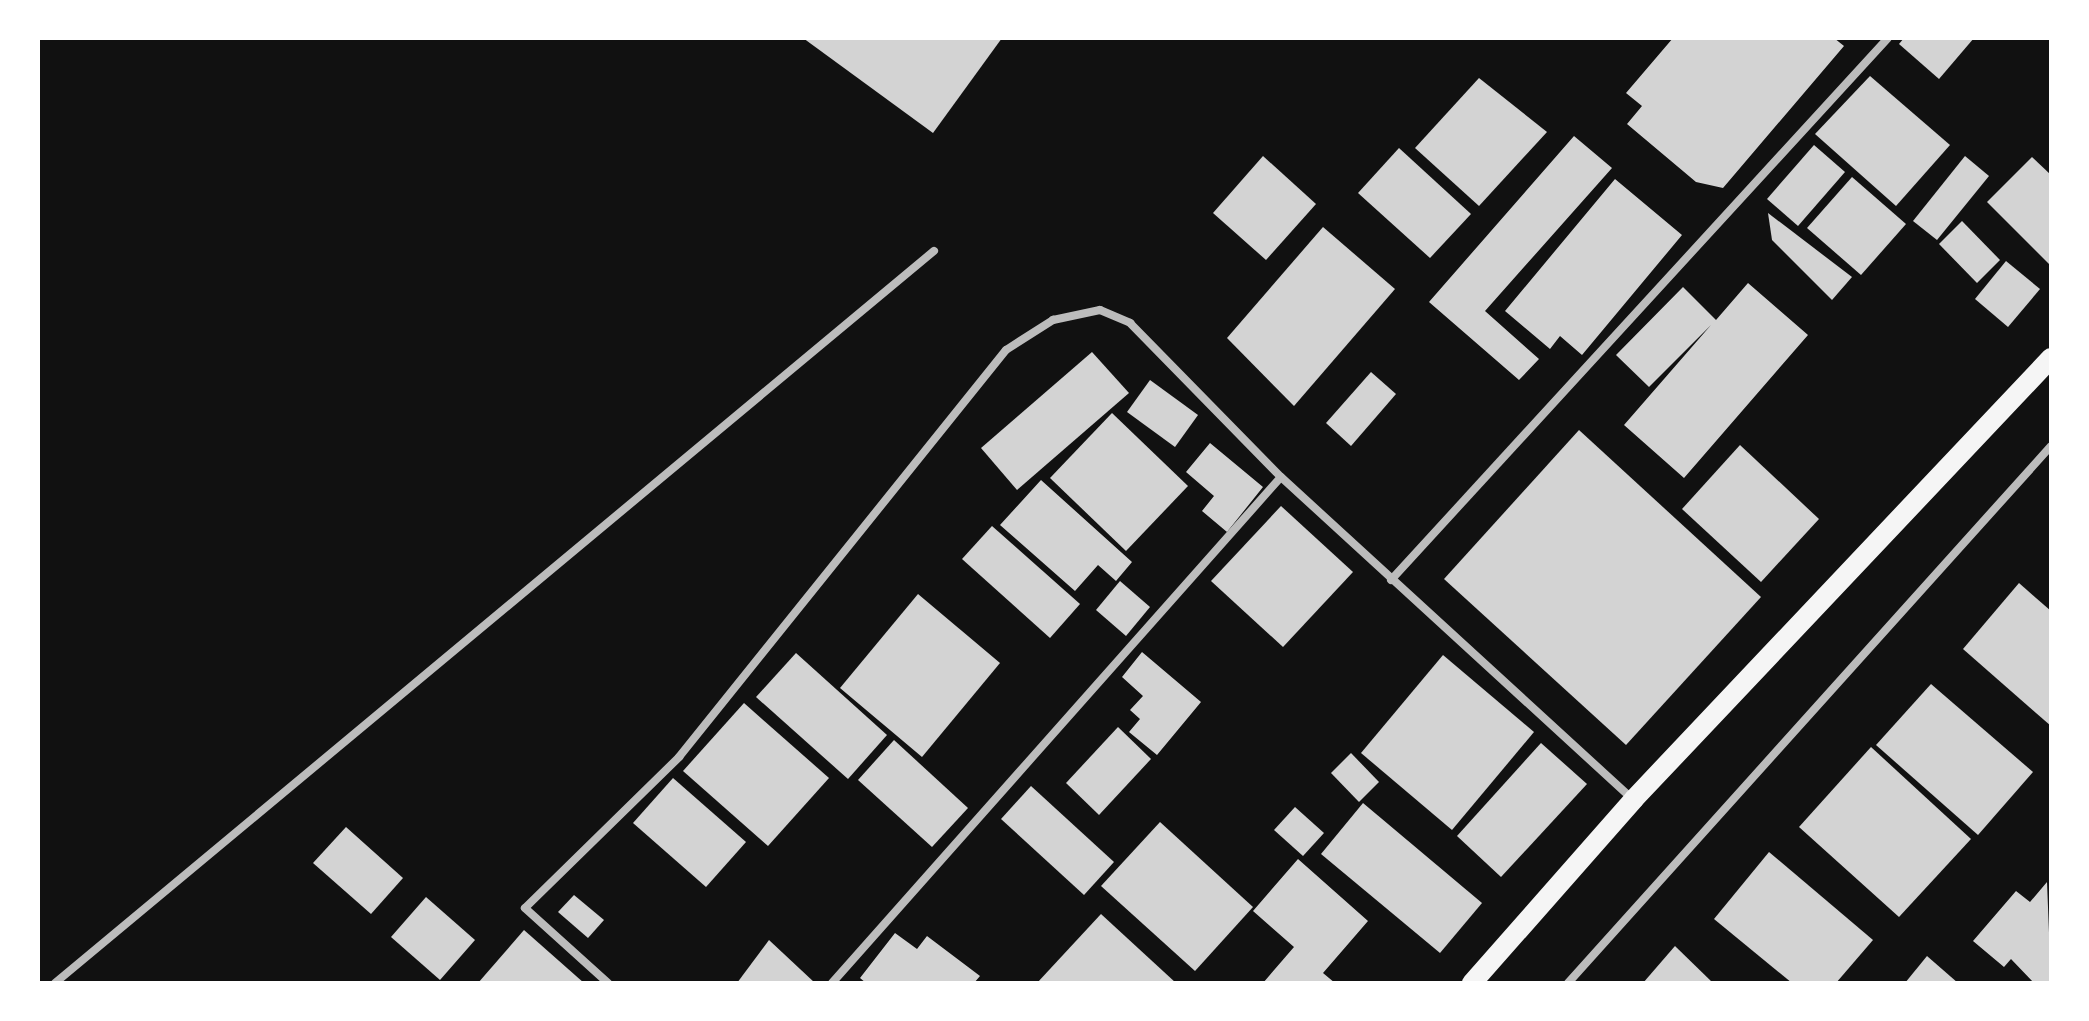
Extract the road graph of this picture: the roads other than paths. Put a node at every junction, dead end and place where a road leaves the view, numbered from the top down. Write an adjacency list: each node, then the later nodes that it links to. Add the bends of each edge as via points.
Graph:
1 (1888, 38): 6 (street)
2 (934, 251): 8 (street)
3 (2051, 358): 7 (main road)
4 (2051, 446): 12 (street)
5 (1281, 477): 6 (street); 9 (street, via 1130,323 1100,310 1053,320 1006,350 679,757 525,908); 10 (street)
6 (1391, 580): 7 (street)
7 (1634, 799): 11 (main road)
8 (55, 983)
9 (608, 983)
10 (832, 983)
11 (1472, 983)
12 (1568, 983)

